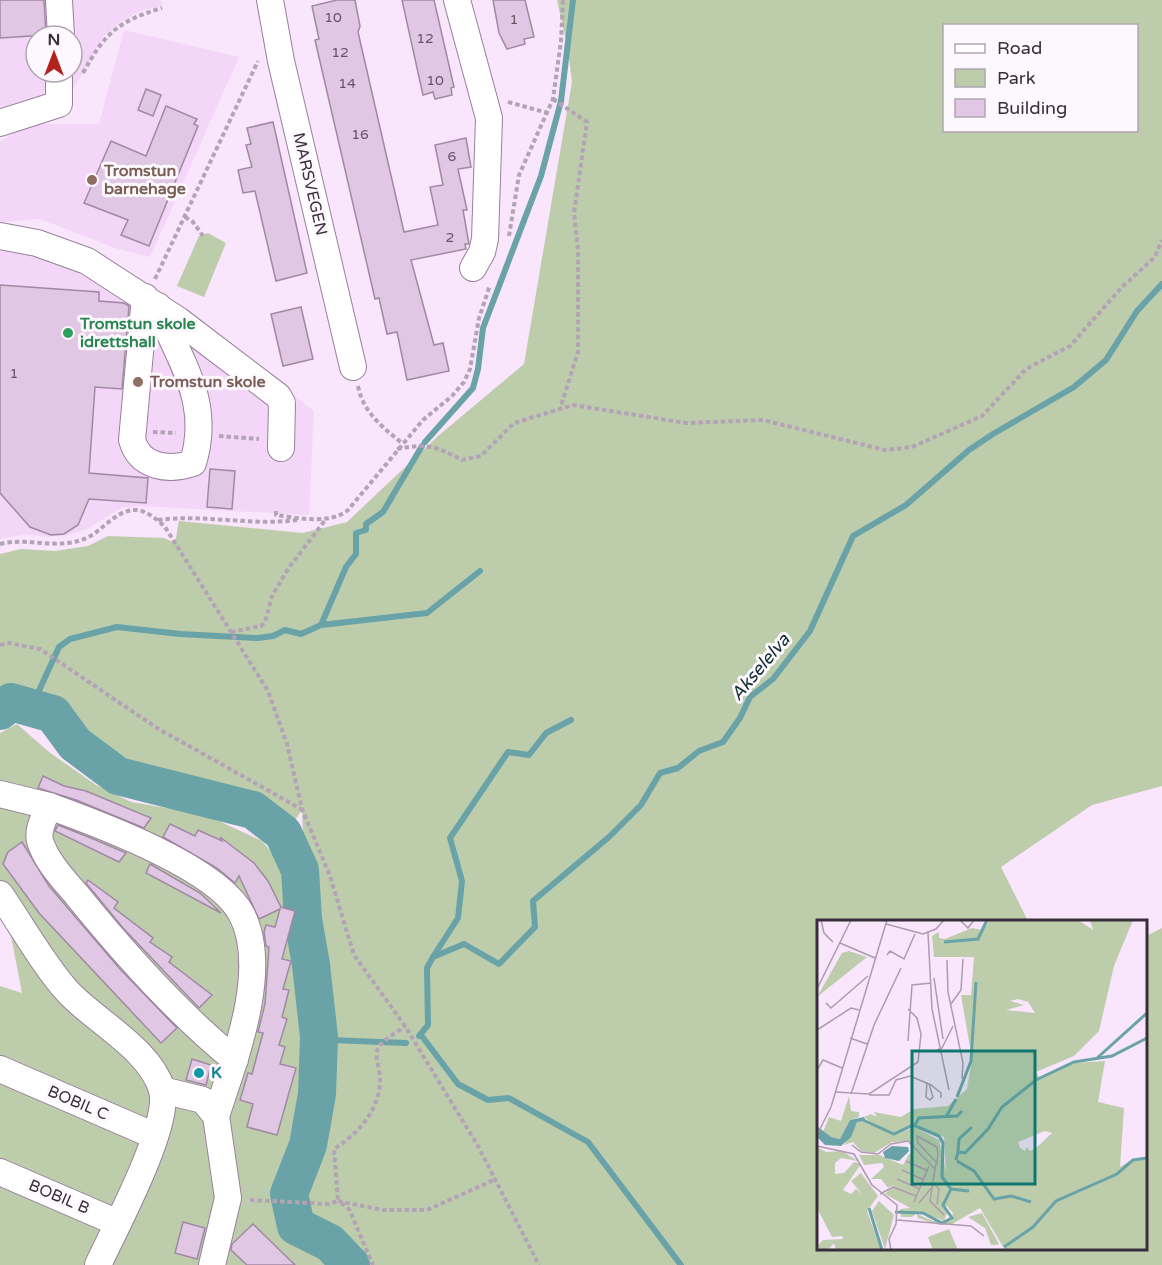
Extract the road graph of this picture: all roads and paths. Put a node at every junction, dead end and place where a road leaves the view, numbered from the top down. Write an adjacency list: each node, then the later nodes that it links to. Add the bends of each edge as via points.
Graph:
1 (59, 0): 5 (street)
2 (270, 0): 6 (street, MARSVEGEN)
3 (457, 0): 10 (street)
4 (162, 8): 7 (path, via 117,27)
5 (60, 24)
6 (275, 25): 13 (path); 19 (street, MARSVEGEN)
7 (84, 60)
8 (66, 84): 12 (street, via 59,104)
9 (554, 99): 20 (path, via 587,122 574,213 578,352)
10 (486, 101): 11 (path, via 513,101); 17 (street, via 490,131 485,239)
11 (548, 113)
12 (0, 123)
13 (185, 217): 15 (path); 18 (path)
14 (0, 236): 18 (street, via 77,256)
15 (203, 236)
16 (1162, 240): 20 (path, via 1155,257 1122,286 1070,346 1026,369 982,416 912,447 885,450 763,420 686,423 573,405)
17 (473, 268)
18 (152, 301): 22 (street); 23 (street, via 193,388); 25 (street, via 247,380 278,396 282,403)
19 (353, 367): 26 (path, via 361,402 402,443)
20 (560, 409): 26 (path, via 514,423 481,456 462,460 421,444)
21 (240, 429): 24 (path)
22 (133, 430): 23 (path); 23 (street, via 135,452 144,460 169,468 193,462)
23 (209, 435): 24 (path)
24 (239, 437): 25 (path)
25 (273, 443)
26 (397, 449): 28 (path, via 348,510)
27 (276, 511): 29 (path, via 276,515)
28 (327, 518): 29 (path); 32 (path, via 288,569 272,596 265,622)
29 (303, 519): 30 (path)
30 (158, 520): 31 (path, via 138,510 124,512 79,541 57,544 20,540); 32 (path)
31 (0, 544)
32 (231, 632): 36 (path, via 268,692 287,744)
33 (0, 645): 36 (path, via 40,649 157,728)
34 (0, 794): 35 (street)
35 (50, 806): 39 (street, via 39,839 59,874 136,963 210,1040); 39 (street, via 161,854 217,886 232,900 245,922 252,968)
36 (302, 809): 38 (path, via 330,876 354,955)
37 (0, 894): 41 (street, via 68,991 145,1059)
38 (405, 1026): 45 (path); 46 (path, via 380,1044 376,1053 380,1089 375,1106 352,1138 334,1149)
39 (235, 1060): 42 (street)
40 (0, 1069): 43 (street, BOBIL C)
41 (162, 1090): 42 (street, via 203,1100); 43 (street)
42 (216, 1116): 50 (street, via 228,1198)
43 (155, 1136): 48 (street)
44 (0, 1172): 48 (street, BOBIL B)
45 (496, 1179): 46 (path, via 428,1210 383,1210); 52 (path)
46 (338, 1201): 47 (path); 51 (path, via 349,1209)
47 (271, 1202)
48 (118, 1222): 49 (street)
49 (98, 1265)
50 (212, 1265)
51 (372, 1265)
52 (539, 1265)

